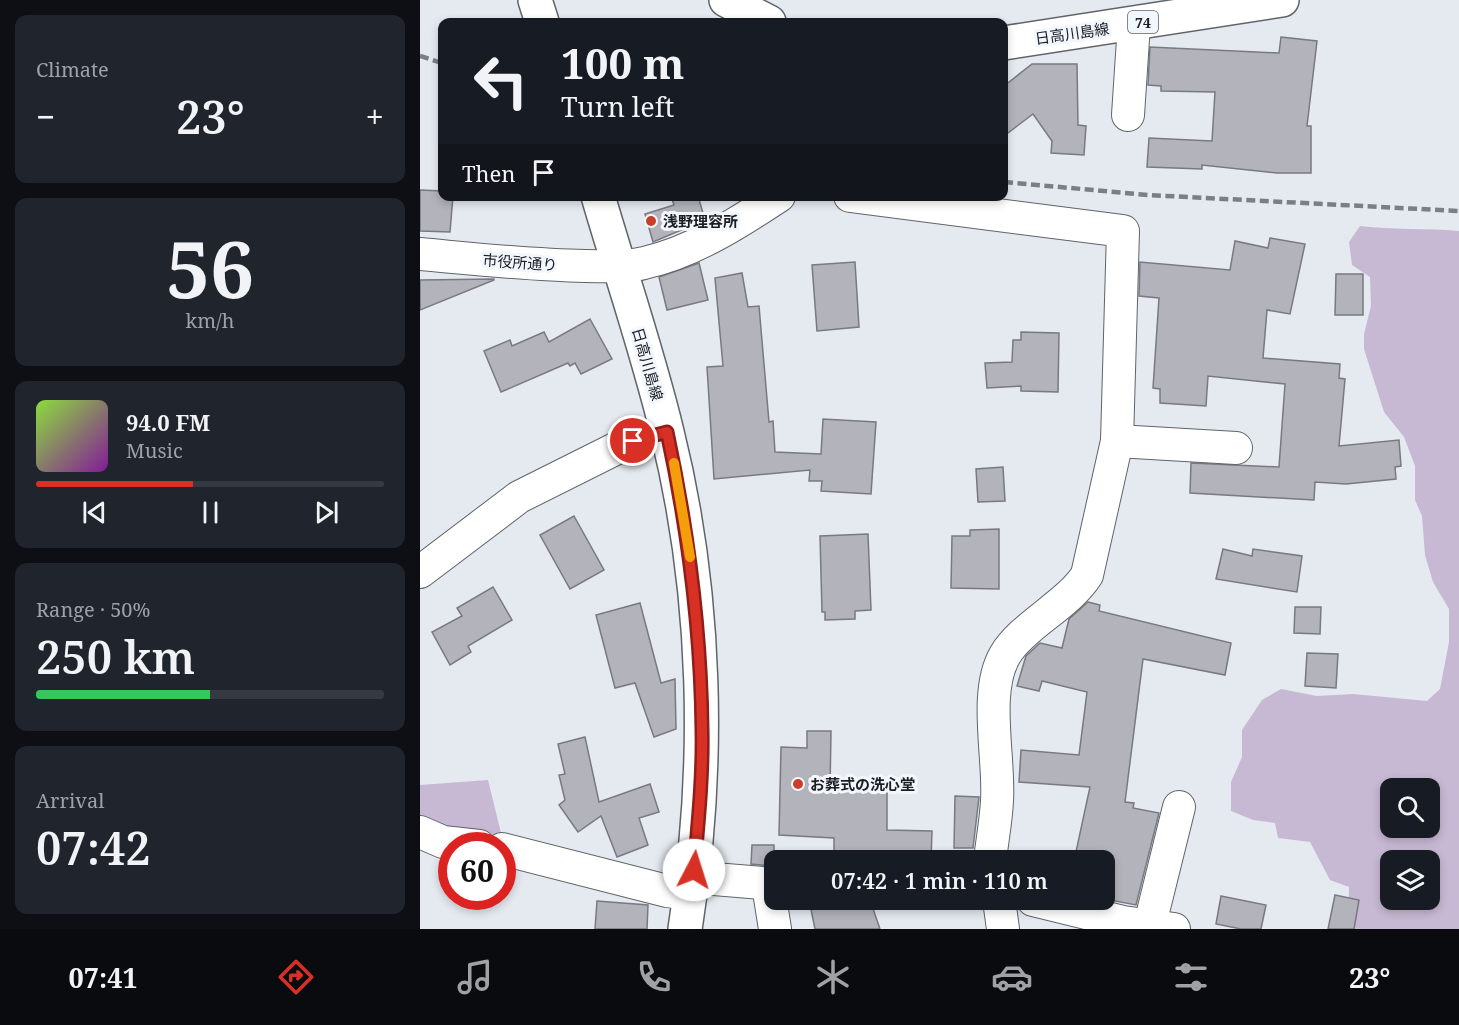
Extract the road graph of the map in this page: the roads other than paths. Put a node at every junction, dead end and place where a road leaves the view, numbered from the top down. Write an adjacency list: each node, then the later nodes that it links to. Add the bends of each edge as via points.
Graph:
1 (535, 0): 4 (main road)
2 (726, 0): 5 (main road)
3 (1266, 1): 6 (main road, 日高川島線 / 74)
4 (541, 18)
5 (761, 18)
6 (1134, 24): 7 (main road, 日高川島線 / 74); 8 (street)
7 (1008, 42)
8 (1128, 115)
9 (600, 201): 13 (main road, 日高川島線)
10 (772, 201): 13 (street, 市役所通り, via 742,222 694,244 644,263)
11 (889, 201): 15 (street, via 1123,231)
12 (420, 254): 13 (street, 市役所通り, via 517,263)
13 (620, 266): 14 (main road, 日高川島線)
14 (667, 432): 17 (street, via 633,441 519,497); 23 (main road, 日高川島線, via 693,577 701,696)
15 (1117, 441): 16 (street); 21 (street, via 1087,575 1079,587 1006,654 999,670 995,699 998,801)
16 (1236, 448)
17 (420, 572)
18 (1179, 807): 28 (street)
19 (420, 832): 20 (street)
20 (438, 840)
21 (991, 850)
22 (516, 853): 23 (street, via 667,891)
23 (692, 882): 24 (street, via 714,879); 29 (main road, 日高川島線)
24 (764, 884)
25 (773, 910): 30 (street)
26 (1000, 910): 31 (street)
27 (1076, 910): 28 (street)
28 (1143, 926)
29 (685, 929)
30 (775, 929)
31 (1003, 929)

